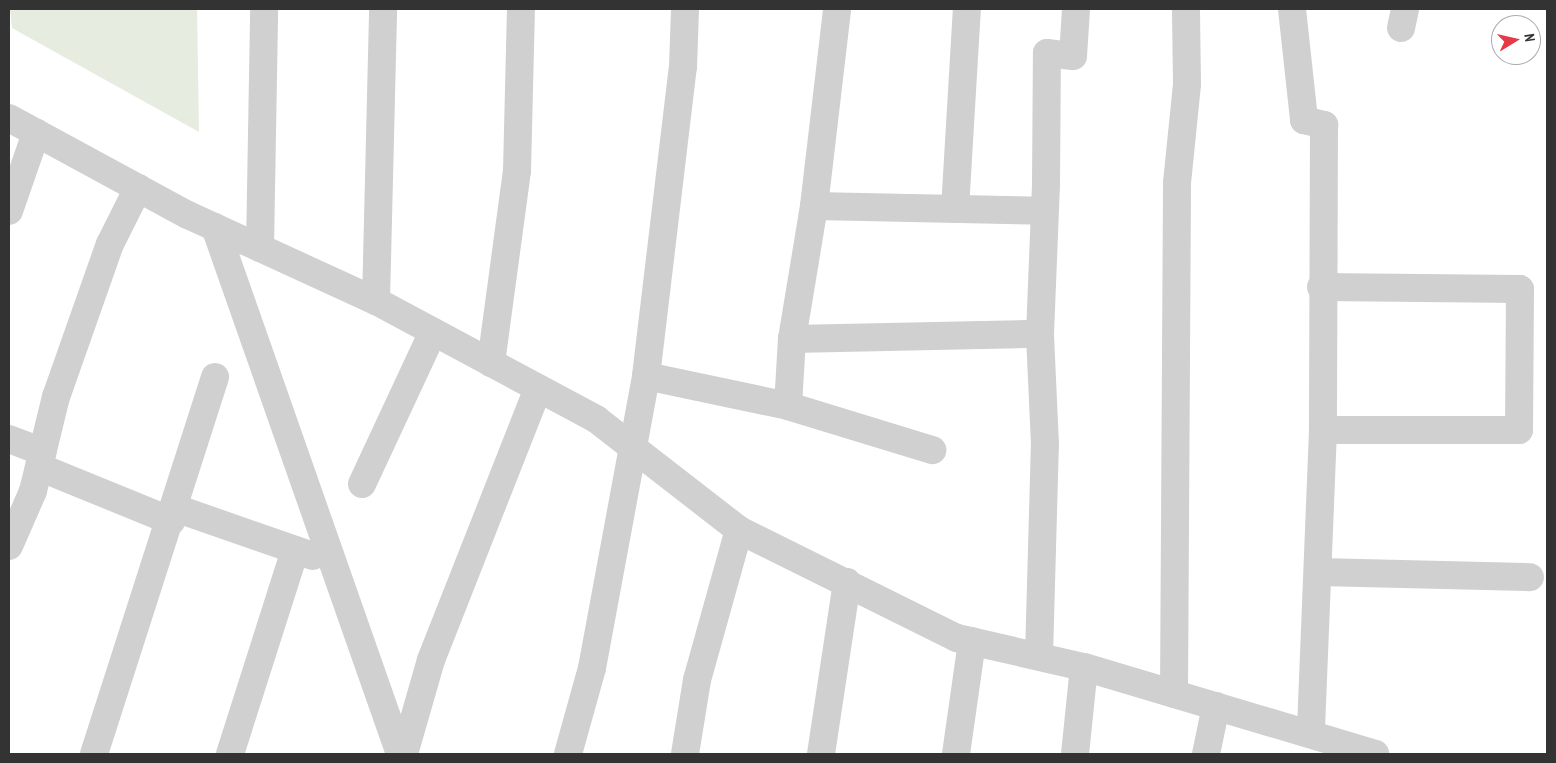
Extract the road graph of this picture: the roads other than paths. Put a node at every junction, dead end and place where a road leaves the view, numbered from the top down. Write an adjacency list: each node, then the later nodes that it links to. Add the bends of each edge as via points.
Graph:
1 (264, 9): 18 (street)
2 (383, 9): 20 (street)
3 (520, 9): 24 (street, via 518,171)
4 (685, 9): 25 (street, via 683,67)
5 (837, 9): 13 (street)
6 (967, 9): 14 (street)
7 (1076, 9): 16 (street, via 1073,56 1047,53)
8 (1186, 9): 46 (street, via 1187,84 1177,183)
9 (1292, 9): 19 (street, via 1304,120 1324,125)
10 (9, 118): 11 (street)
11 (36, 133): 12 (street); 15 (street)
12 (138, 188): 17 (street); 33 (street, via 106,253 56,398)
13 (814, 206): 14 (street); 23 (street)
14 (955, 209): 16 (street)
15 (9, 211)
16 (1044, 211): 22 (street)
17 (215, 227): 18 (street); 39 (street)
18 (260, 248): 20 (street)
19 (1322, 288): 29 (street); 29 (street, via 1520,289 1519,430)
20 (376, 301): 21 (street)
21 (433, 332): 24 (street); 34 (street)
22 (1040, 334): 23 (street); 44 (street, via 1045,445)
23 (792, 339): 28 (street)
24 (491, 363): 27 (street)
25 (646, 376): 28 (street); 31 (street)
26 (215, 377): 35 (street)
27 (538, 388): 31 (street, via 596,419); 51 (street, via 431,660)
28 (788, 406): 32 (street)
29 (1323, 430): 40 (street)
30 (9, 439): 33 (street)
31 (634, 446): 36 (street); 52 (street, via 592,668)
32 (932, 450)
33 (41, 460): 35 (street); 37 (street, via 34,491)
34 (362, 484)
35 (173, 514): 38 (street); 49 (street)
36 (739, 530): 42 (street); 53 (street, via 697,680)
37 (9, 546)
38 (295, 550): 39 (street); 50 (street)
39 (333, 564): 51 (street)
40 (1319, 572): 41 (street); 48 (street)
41 (1530, 578)
42 (847, 582): 43 (street, via 957,638); 54 (street)
43 (972, 641): 44 (street); 55 (street)
44 (1039, 656): 45 (street)
45 (1084, 666): 46 (street); 56 (street)
46 (1174, 694): 47 (street)
47 (1216, 706): 48 (street); 57 (street)
48 (1318, 742): 58 (street)
49 (94, 754)
50 (230, 754)
51 (402, 754)
52 (568, 754)
53 (685, 754)
54 (821, 754)
55 (956, 754)
56 (1075, 754)
57 (1206, 754)
58 (1375, 754)

